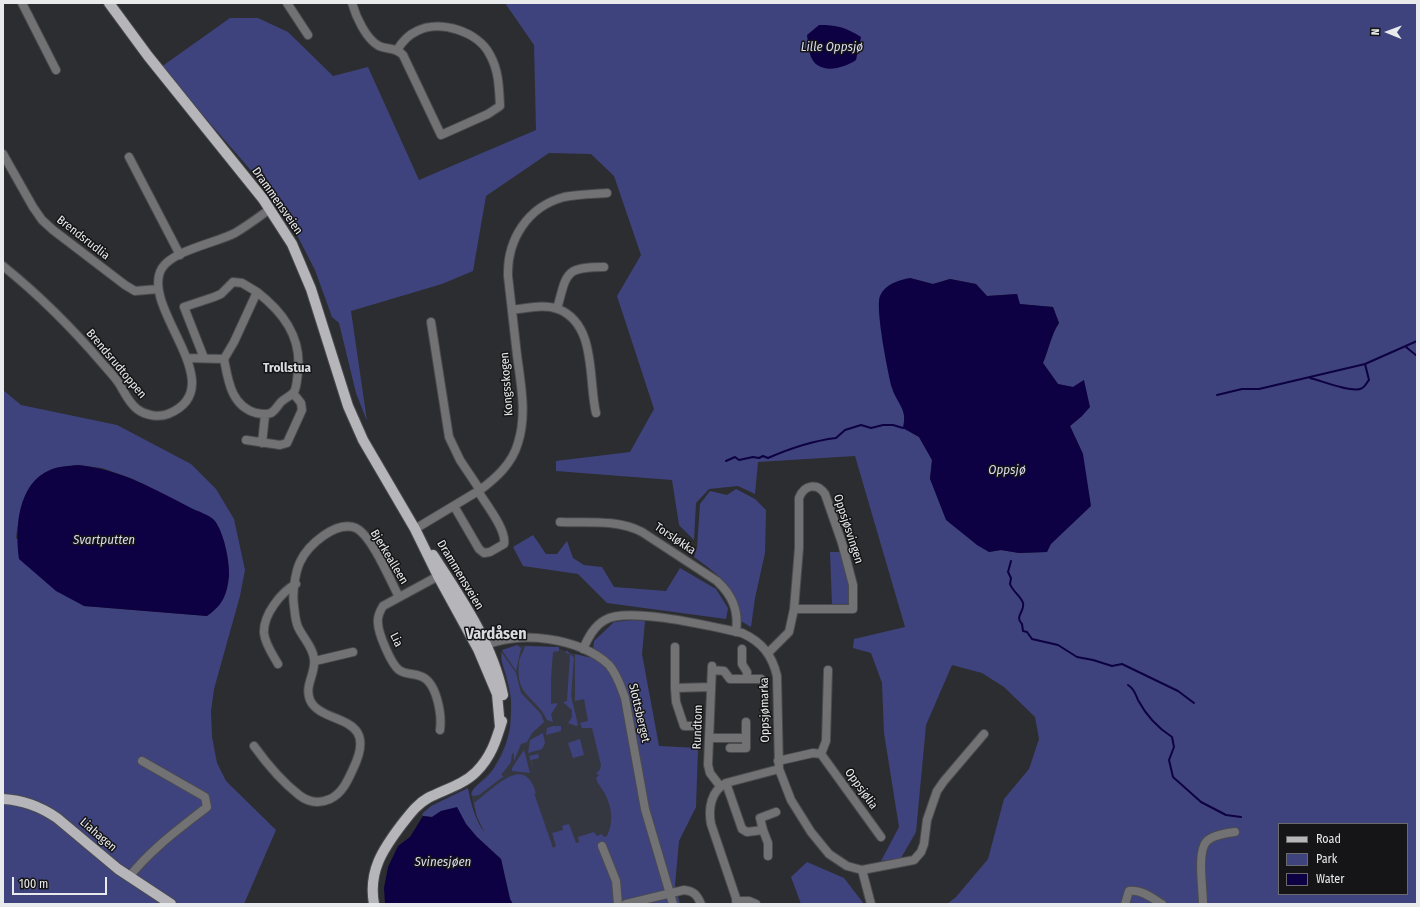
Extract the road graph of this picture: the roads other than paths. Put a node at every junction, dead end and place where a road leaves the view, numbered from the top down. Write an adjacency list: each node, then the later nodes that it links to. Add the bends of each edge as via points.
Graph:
1 (22, 3): 7 (street)
2 (109, 3): 11 (main road, Drammensveien)
3 (287, 3): 5 (street)
4 (352, 3): 6 (street, via 355,13 373,42 381,47)
5 (308, 35)
6 (397, 50): 6 (street, via 403,55 441,135 500,106 496,68 490,54 481,42 472,36 451,29 432,27 418,30 404,39)
7 (56, 70)
8 (3, 154): 15 (street, Brendsrudlia, via 33,207 52,230 135,291)
9 (129, 157): 12 (street)
10 (607, 193): 18 (street, Kongsskogen, via 552,201 535,211 521,226 511,247 508,262)
11 (270, 209): 12 (street, via 235,233); 31 (main road, Drammensveien, via 292,244 305,273 353,418)
12 (180, 255): 15 (street, via 168,261 163,267)
13 (3, 266): 20 (street, Brendsrudtoppen, via 26,285 87,346 117,380 130,402 146,414 166,415 183,404 192,383)
14 (604, 267): 17 (street, via 577,268 570,272)
15 (158, 289): 20 (street, Brendsrudtoppen)
16 (256, 292): 21 (street, via 242,283 233,282 221,294 184,307); 22 (street); 23 (street, via 283,317 295,339 299,361)
17 (557, 309): 18 (street, via 538,307); 24 (street, via 572,320 584,336 588,348 592,398)
18 (512, 310): 28 (street, Kongsskogen, via 523,418 518,444 507,464)
19 (431, 322): 28 (street, via 450,438)
20 (187, 358): 21 (street)
21 (204, 358): 22 (street)
22 (224, 359): 25 (street, via 228,383 236,399 248,409)
23 (293, 393): 25 (street, via 271,413); 27 (street, via 301,403 302,410 290,439 280,445)
24 (596, 413)
25 (265, 414): 27 (street)
26 (246, 440): 27 (street)
27 (262, 443)
28 (479, 491): 29 (street, Kongsskogen); 29 (street, via 501,529 505,538 504,544 484,553 479,549)
29 (454, 506): 31 (street, Kongsskogen)
30 (560, 522): 36 (street, Torsløkka, via 620,524 642,532 717,581 726,590 736,608)
31 (415, 529): 32 (main road, Drammensveien)
32 (441, 575): 34 (street, Lia); 37 (main road, Drammensveien)
33 (296, 584): 34 (street, Bjerkealleen, via 300,563 309,549 335,529 356,528 366,536); 43 (street, Bjerkealleen, via 295,618); 44 (street, via 282,594 266,622 266,643)
34 (399, 597): 52 (street, Lia, via 383,606 377,622 380,634 399,670 420,676 431,685 439,704)
35 (794, 609): 35 (street, Oppsjøsvingen, via 799,548 799,498 802,491 815,486 821,488 825,494 842,543 853,585 853,609); 42 (street, Oppsjøsvingen, via 789,632)
36 (736, 632): 39 (street, Oppsjømarka, via 626,615 606,619 597,625); 42 (street, Oppsjømarka, via 757,641)
37 (482, 647): 39 (street, Slottsberget, via 529,636); 74 (main road, Drammensveien, via 497,694 500,727 495,745 475,773 420,804 387,844 374,871)
38 (675, 647): 49 (street)
39 (583, 649): 71 (street, Slottsberget, via 598,656 610,667 620,683 629,717 645,809)
40 (742, 649): 46 (street, via 742,664 747,672)
41 (352, 652): 43 (street)
42 (768, 653): 60 (street, Oppsjømarka, via 777,676)
43 (315, 661): 57 (street, via 308,684 312,705 347,722 357,732 359,739 355,766 342,788 325,801 303,798 276,774)
44 (278, 664)
45 (828, 670): 58 (street, via 826,741)
46 (747, 679): 47 (street); 48 (street, Rundtom, via 730,679 724,670 712,668)
47 (761, 679)
48 (711, 687): 49 (street); 51 (street, Rundtom)
49 (675, 688): 51 (street, via 676,702 684,726)
50 (746, 722): 56 (street)
51 (703, 726): 54 (street, Rundtom)
52 (440, 730)
53 (984, 734): 69 (street, via 937,791 927,820 924,844 914,860)
54 (710, 738): 55 (street); 61 (street, Rundtom, via 710,773)
55 (730, 738): 56 (street); 56 (street, via 730,751 746,748)
56 (746, 738)
57 (254, 746)
58 (821, 754): 60 (street, via 813,753); 66 (street, Oppsjølia)
59 (142, 761): 70 (street, via 205,798 207,807 143,859)
60 (779, 765): 61 (street); 69 (street, Oppsjømarka, via 798,814 823,848 838,861)
61 (723, 784): 64 (street, Rundtom, via 742,829 747,832); 72 (street, via 711,800 709,812)
62 (3, 799): 70 (main road, Liahagen, via 24,802 47,812)
63 (776, 812): 64 (street, via 757,819)
64 (763, 830): 68 (street, via 768,843)
65 (1235, 832): 83 (street, via 1218,835 1206,841 1201,853)
66 (881, 837)
67 (602, 846): 75 (street, via 616,881)
68 (768, 856)
69 (862, 870): 80 (street)
70 (129, 877): 73 (main road, Liahagen)
71 (669, 893): 76 (street); 77 (street, Slottsberget); 78 (street, via 691,891 698,896)
72 (737, 902): 79 (street, via 749,900)
73 (171, 904)
74 (374, 904)
75 (618, 904)
76 (626, 904)
77 (673, 904)
78 (701, 904)
79 (756, 904)
80 (871, 904)
81 (1125, 904): 82 (street, via 1129,892 1133,890 1144,893)
82 (1162, 904)
83 (1203, 904)

